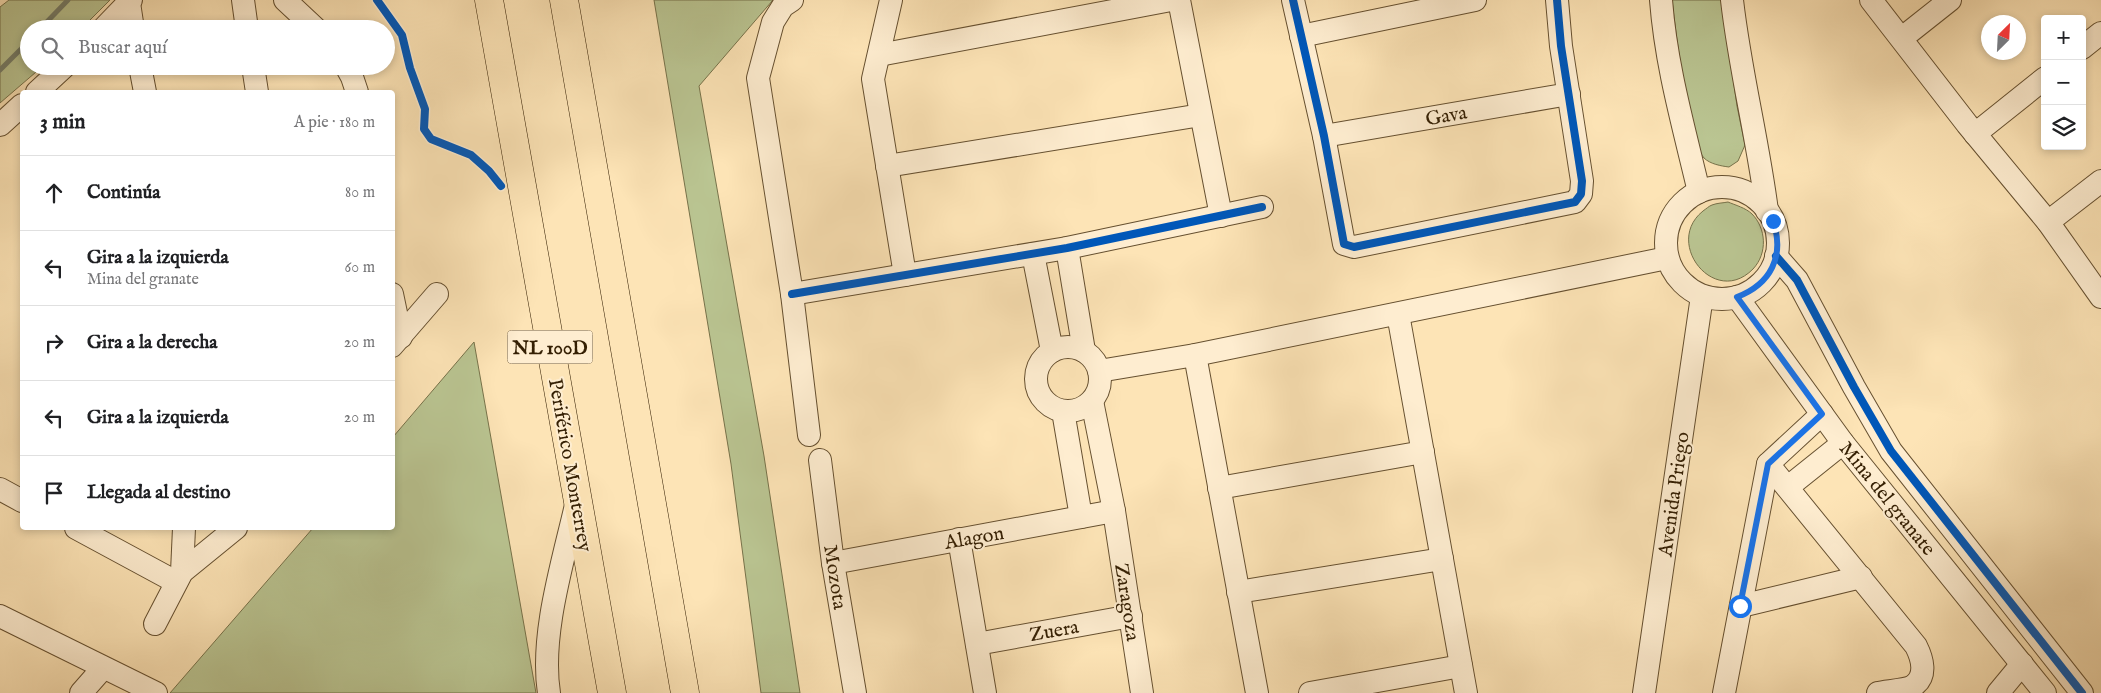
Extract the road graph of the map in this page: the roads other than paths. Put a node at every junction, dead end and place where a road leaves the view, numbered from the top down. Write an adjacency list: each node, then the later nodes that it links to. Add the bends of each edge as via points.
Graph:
1 (243, 0): 19 (street)
2 (285, 0): 20 (street)
3 (489, 0): 76 (highway, Periférico Monterrey / NL 100D)
4 (564, 0): 102 (highway, NL 100D)
5 (792, 0): 54 (street, via 783,6 773,22 758,78)
6 (891, 0): 25 (street)
7 (1171, 0): 25 (street)
8 (1179, 0): 37 (street)
9 (1293, 0): 22 (street)
10 (1475, 0): 22 (street)
11 (1557, 0): 35 (street)
12 (1661, 0): 43 (street, via 1673,87)
13 (1732, 0): 45 (street)
14 (1871, 0): 23 (street)
15 (1950, 0): 23 (street)
16 (130, 1): 17 (street); 18 (street)
17 (112, 20)
18 (132, 20)
19 (246, 20)
20 (306, 20)
21 (2101, 33): 24 (street)
22 (1301, 36): 40 (street)
23 (1902, 38): 39 (street)
24 (2086, 45)
25 (879, 55): 41 (street, via 873,79)
26 (56, 75): 31 (street)
27 (142, 75): 32 (street)
28 (254, 75): 33 (street)
29 (351, 75): 34 (street)
30 (2041, 81): 39 (street)
31 (41, 90)
32 (145, 90)
33 (257, 90)
34 (356, 90)
35 (1569, 94): 40 (street, Gava); 40 (street, via 1582,181 1581,194 1575,202 1354,247 1344,244)
36 (20, 107): 38 (street)
37 (1201, 115): 41 (street); 46 (street)
38 (0, 125)
39 (1975, 134): 47 (street)
40 (1324, 136)
41 (887, 166): 52 (street)
42 (2101, 180): 47 (street)
43 (1699, 192): 45 (street, via 1725,187 1738,190 1750,195); 51 (street, via 1678,208 1671,219 1666,238)
44 (1262, 207): 46 (street)
45 (1767, 211): 50 (street, via 1777,233)
46 (1221, 216): 48 (street)
47 (2048, 222): 57 (street)
48 (1066, 248): 49 (street); 62 (street)
49 (1033, 254): 52 (street); 61 (street)
50 (1776, 256): 56 (street, via 1766,278); 97 (street, via 1797,280 1891,451)
51 (1667, 258): 55 (street, via 1680,281); 58 (street)
52 (905, 275): 54 (street)
53 (437, 294): 60 (street)
54 (792, 294): 68 (street)
55 (1702, 296): 56 (street); 109 (street, Avenida Priego)
56 (1737, 297): 67 (street, Mina del granate)
57 (2101, 297)
58 (1398, 314): 63 (street); 70 (street)
59 (395, 323): 60 (street)
60 (397, 342)
61 (1052, 351): 62 (street, via 1073,348); 66 (street, via 1038,368 1038,390 1044,400)
62 (1084, 351): 64 (street, via 1093,358)
63 (1195, 355): 64 (street); 73 (street)
64 (1099, 371): 65 (street, via 1100,386)
65 (1092, 401): 66 (street, via 1074,411); 78 (street, Zaragoza)
66 (1063, 411): 79 (street)
67 (1822, 414): 69 (street, Mina del granate); 72 (street)
68 (809, 435)
69 (1843, 443): 74 (street); 94 (street, Mina del granate)
70 (1423, 452): 73 (street); 84 (street)
71 (820, 460): 85 (street, Mozota)
72 (1768, 464): 74 (street); 89 (street)
73 (1220, 488): 88 (street)
74 (1788, 488): 87 (street)
75 (0, 489): 77 (street)
76 (577, 499): 100 (street, via 547,637); 101 (highway, Periférico Monterrey / NL 100D)
77 (20, 500)
78 (1114, 511): 79 (street, Alagon); 91 (street, Zaragoza)
79 (1081, 517): 83 (street, Alagon)
80 (81, 530): 86 (street)
81 (184, 530): 86 (street)
82 (234, 530): 86 (street)
83 (959, 539): 85 (street, Alagon); 93 (street)
84 (1442, 559): 88 (street); 95 (street)
85 (833, 563): 103 (street, Mozota)
86 (179, 577): 92 (street)
87 (1861, 577): 89 (street); 111 (street, via 1922,656 1923,670 1913,686)
88 (1238, 592): 106 (street)
89 (1740, 606): 110 (street)
90 (0, 616): 96 (street)
91 (1130, 616): 93 (street, Zuera); 105 (street, Zaragoza)
92 (155, 624)
93 (976, 644): 104 (street)
94 (2022, 664): 112 (street); 113 (street, Mina del granate)
95 (1461, 666): 107 (street); 108 (street)
96 (103, 668): 98 (street); 99 (street)
97 (2068, 675): 114 (street); 115 (street)
98 (81, 693)
99 (156, 693)
100 (549, 693)
101 (612, 693)
102 (685, 693)
103 (856, 693)
104 (985, 693)
105 (1142, 693)
106 (1257, 693)
107 (1310, 693)
108 (1466, 693)
109 (1644, 693)
110 (1724, 693)
111 (1878, 693)
112 (1998, 693)
113 (2045, 693)
114 (2048, 693)
115 (2082, 693)

